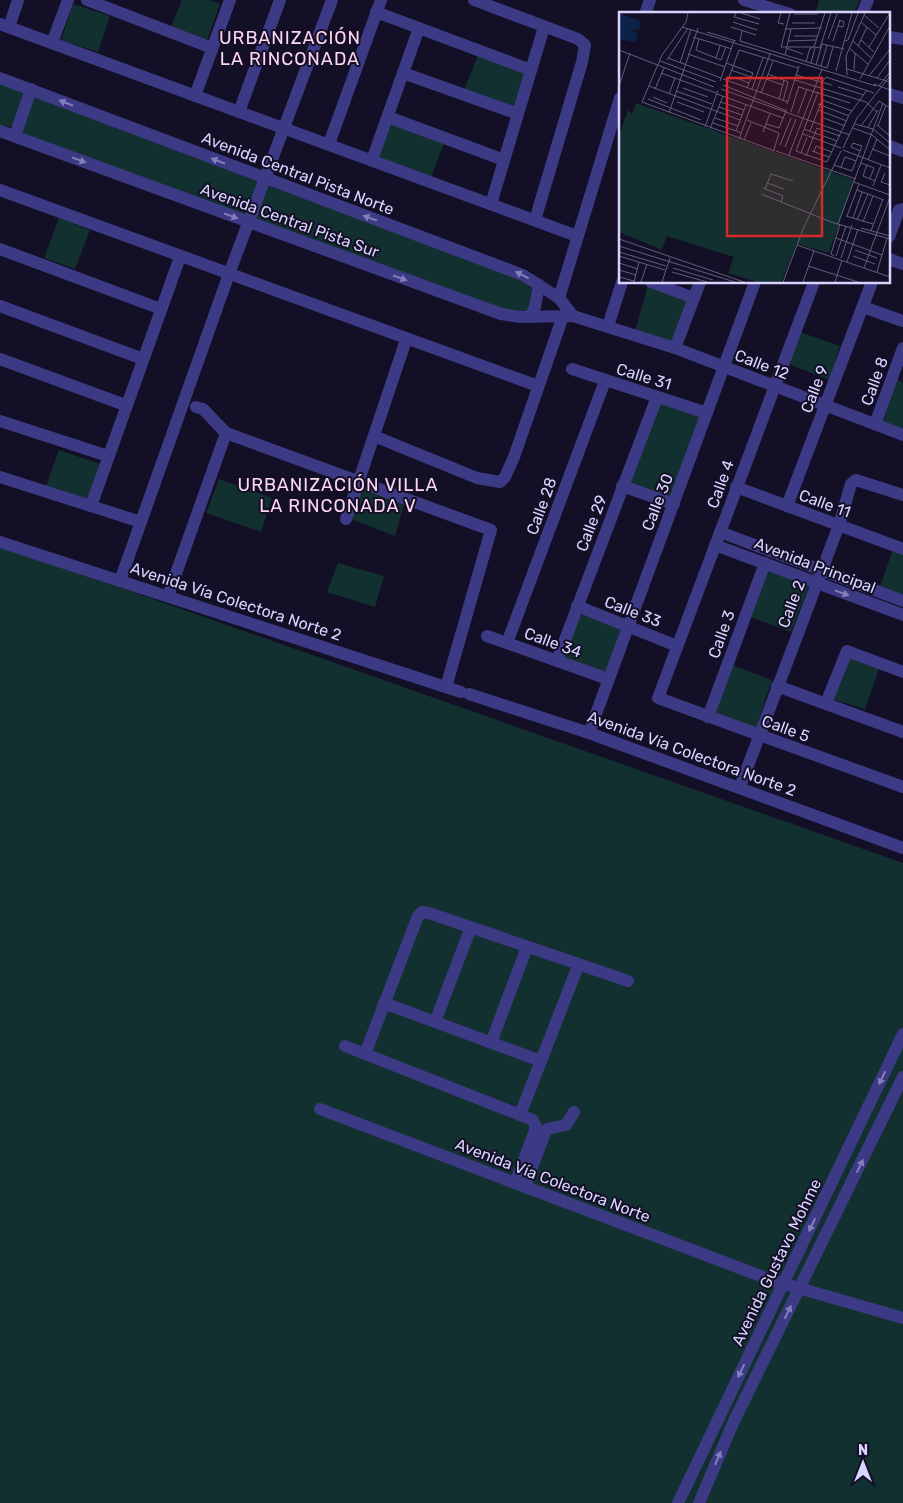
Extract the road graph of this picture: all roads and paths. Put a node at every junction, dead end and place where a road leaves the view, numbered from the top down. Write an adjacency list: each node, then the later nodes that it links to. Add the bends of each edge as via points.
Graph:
1 (18, 0): 16 (street)
2 (68, 0): 21 (street)
3 (87, 0): 22 (street)
4 (230, 0): 22 (street)
5 (280, 0): 31 (street)
6 (332, 0): 34 (street)
7 (381, 0): 12 (street)
8 (474, 0): 17 (street)
9 (650, 0): 13 (street)
10 (744, 0): 14 (street)
11 (868, 0): 15 (street)
12 (376, 12): 18 (street); 37 (street)
13 (646, 12)
14 (783, 12)
15 (863, 12)
16 (4, 25): 21 (street)
17 (544, 27): 23 (street); 46 (street, via 578,39 585,49)
18 (419, 28): 23 (street); 24 (street)
19 (890, 37): 20 (street)
20 (903, 39)
21 (52, 42): 28 (street)
22 (212, 48): 28 (street)
23 (532, 70): 32 (street)
24 (403, 73): 32 (street); 33 (street)
25 (0, 78): 26 (street, Avenida Central Pista Norte)
26 (31, 89): 36 (street); 42 (street, Avenida Central Pista Norte, one-way to 26)
27 (890, 94): 29 (street)
28 (195, 96): 31 (street)
29 (903, 98)
30 (619, 101): 49 (street)
31 (239, 112): 34 (street)
32 (518, 114): 41 (street)
33 (388, 117): 40 (street); 41 (street)
34 (285, 128): 37 (street); 42 (street)
35 (0, 131): 36 (street, Avenida Central Pista Sur)
36 (15, 136): 47 (street, Avenida Central Pista Sur, one-way to 47)
37 (329, 144): 40 (street)
38 (890, 146): 39 (street)
39 (903, 151)
40 (372, 160): 44 (street)
41 (504, 160): 44 (street)
42 (265, 179): 47 (street); 61 (street, Avenida Central Pista Norte, one-way to 42, via 523,275)
43 (0, 190): 51 (street)
44 (492, 204): 46 (street)
45 (903, 209): 48 (street, via 899,210)
46 (535, 220): 49 (street)
47 (249, 223): 54 (street); 68 (street, Avenida Central Pista Sur, one-way to 68, via 501,314)
48 (890, 234)
49 (577, 236): 62 (street)
50 (0, 249): 66 (street)
51 (180, 257): 54 (street); 66 (street)
52 (890, 259): 53 (street)
53 (903, 264)
54 (229, 274): 71 (street); 102 (street)
55 (621, 284): 70 (street)
56 (656, 284): 63 (street)
57 (699, 284): 63 (street)
58 (754, 284): 76 (street, Calle 30)
59 (813, 284): 81 (street, Calle 4)
60 (871, 284): 65 (street, Calle 9)
61 (539, 285): 62 (street, Avenida Central Pista Norte); 68 (street)
62 (559, 298): 67 (street, Avenida Central Pista Norte)
63 (694, 298): 72 (street)
64 (0, 306): 75 (street)
65 (863, 307): 69 (street); 84 (street, Calle 9)
66 (161, 309): 75 (street)
67 (568, 316): 68 (street, Avenida Central Pista Sur); 70 (street, Avenida Central Pista Sur); 80 (street)
68 (530, 317)
69 (903, 322)
70 (608, 326): 72 (street, Calle 12)
71 (406, 340): 80 (street); 91 (street)
72 (675, 348): 76 (street, Calle 12)
73 (903, 348): 78 (street, Calle 8)
74 (0, 359): 83 (street)
75 (143, 359): 83 (street)
76 (724, 367): 81 (street, Calle 12); 86 (street, Calle 30)
77 (572, 370): 79 (street, Calle 31)
78 (898, 375): 88 (street, Calle 8)
79 (605, 381): 82 (street, Calle 31); 118 (street, Calle 28)
80 (538, 386): 91 (street, via 514,457 500,482 477,478)
81 (774, 386): 84 (street, Calle 12); 96 (street, Calle 4)
82 (657, 397): 86 (street, Calle 31); 95 (street, Calle 29)
83 (126, 406): 92 (street)
84 (825, 406): 88 (street, Calle 12); 100 (street, Calle 9)
85 (196, 407): 89 (street)
86 (707, 413): 98 (street, Calle 30)
87 (0, 421): 92 (street)
88 (875, 424): 90 (street, Calle 12)
89 (226, 433): 94 (street); 112 (street)
90 (903, 435)
91 (374, 436): 94 (street)
92 (108, 456): 99 (street)
93 (0, 477): 99 (street)
94 (359, 482): 101 (street); 124 (street, via 491,530)
95 (622, 486): 98 (street); 114 (street, Calle 29)
96 (736, 487): 100 (street, Calle 11); 104 (street, Calle 4)
97 (903, 495): 103 (street, Calle 2, via 856,480 851,484)
98 (674, 504): 116 (street, Calle 30)
99 (91, 506): 102 (street)
100 (787, 506): 103 (street, Calle 11)
101 (346, 519)
102 (141, 522): 110 (street)
103 (839, 525): 107 (street, Calle 11); 109 (street, Calle 2)
104 (720, 532): 106 (street, Calle 4); 109 (street, Avenida Principal)
105 (0, 542): 110 (street, Avenida Vía Colectora Norte 2)
106 (715, 545): 108 (street, Avenida Principal); 119 (street, Calle 4)
107 (903, 549)
108 (765, 563): 111 (street, Avenida Principal); 127 (street, Calle 3)
109 (821, 571): 111 (street, Calle 2); 113 (street, Avenida Principal)
110 (120, 581): 112 (street, Avenida Vía Colectora Norte 2)
111 (816, 584): 115 (street, Avenida Principal, one-way to 115); 123 (street, Calle 2)
112 (168, 596): 124 (street, Avenida Vía Colectora Norte 2)
113 (903, 601)
114 (577, 606): 116 (street, Calle 33); 120 (street, Calle 29)
115 (903, 615)
116 (627, 626): 119 (street, Calle 33); 122 (street, Calle 30)
117 (487, 636): 118 (street, Calle 34)
118 (508, 643): 120 (street, Calle 34)
119 (677, 646): 125 (street, Calle 4)
120 (557, 661): 122 (street, Calle 34)
121 (903, 672): 126 (street, via 847,651)
122 (608, 679): 129 (street, Calle 30)
123 (777, 686): 126 (street); 130 (street, Calle 2)
124 (446, 687): 129 (street, Avenida Vía Colectora Norte 2)
125 (658, 698): 127 (street, Calle 5)
126 (826, 703): 128 (street)
127 (708, 717): 130 (street, Calle 5)
128 (903, 732)
129 (589, 733): 131 (street, Avenida Vía Colectora Norte 2)
130 (759, 735): 131 (street, Calle 2); 132 (street, Calle 5)
131 (740, 787): 133 (street, Avenida Vía Colectora Norte 2)
132 (903, 787)
133 (903, 848)
134 (471, 927): 135 (street); 138 (street, via 429,912 419,914); 139 (street)
135 (527, 947): 136 (street); 141 (street)
136 (578, 966): 137 (street); 144 (street)
137 (628, 981)
138 (384, 1003): 139 (street); 143 (street)
139 (435, 1022): 141 (street)
140 (903, 1034): 151 (street, Avenida Gustavo Mohme, one-way to 151)
141 (491, 1043): 144 (street)
142 (346, 1046): 143 (street)
143 (365, 1054): 148 (street)
144 (541, 1061): 148 (street)
145 (903, 1077): 152 (street, Avenida Gustavo Mohme, one-way to 145)
146 (320, 1109): 149 (street, Avenida Vía Colectora Norte)
147 (574, 1112): 150 (street, via 566,1125 547,1129 527,1180)
148 (520, 1115): 149 (street, via 533,1120 536,1127 516,1181)
149 (512, 1182): 150 (street, Avenida Vía Colectora Norte)
150 (527, 1188): 151 (street, Avenida Vía Colectora Norte)
151 (779, 1282): 152 (street, Avenida Vía Colectora Norte); 154 (street, Avenida Gustavo Mohme, one-way to 154)
152 (799, 1288): 153 (street); 155 (street, Avenida Gustavo Mohme, one-way to 152, via 734,1421)
153 (903, 1318)
154 (678, 1503)
155 (699, 1503)

